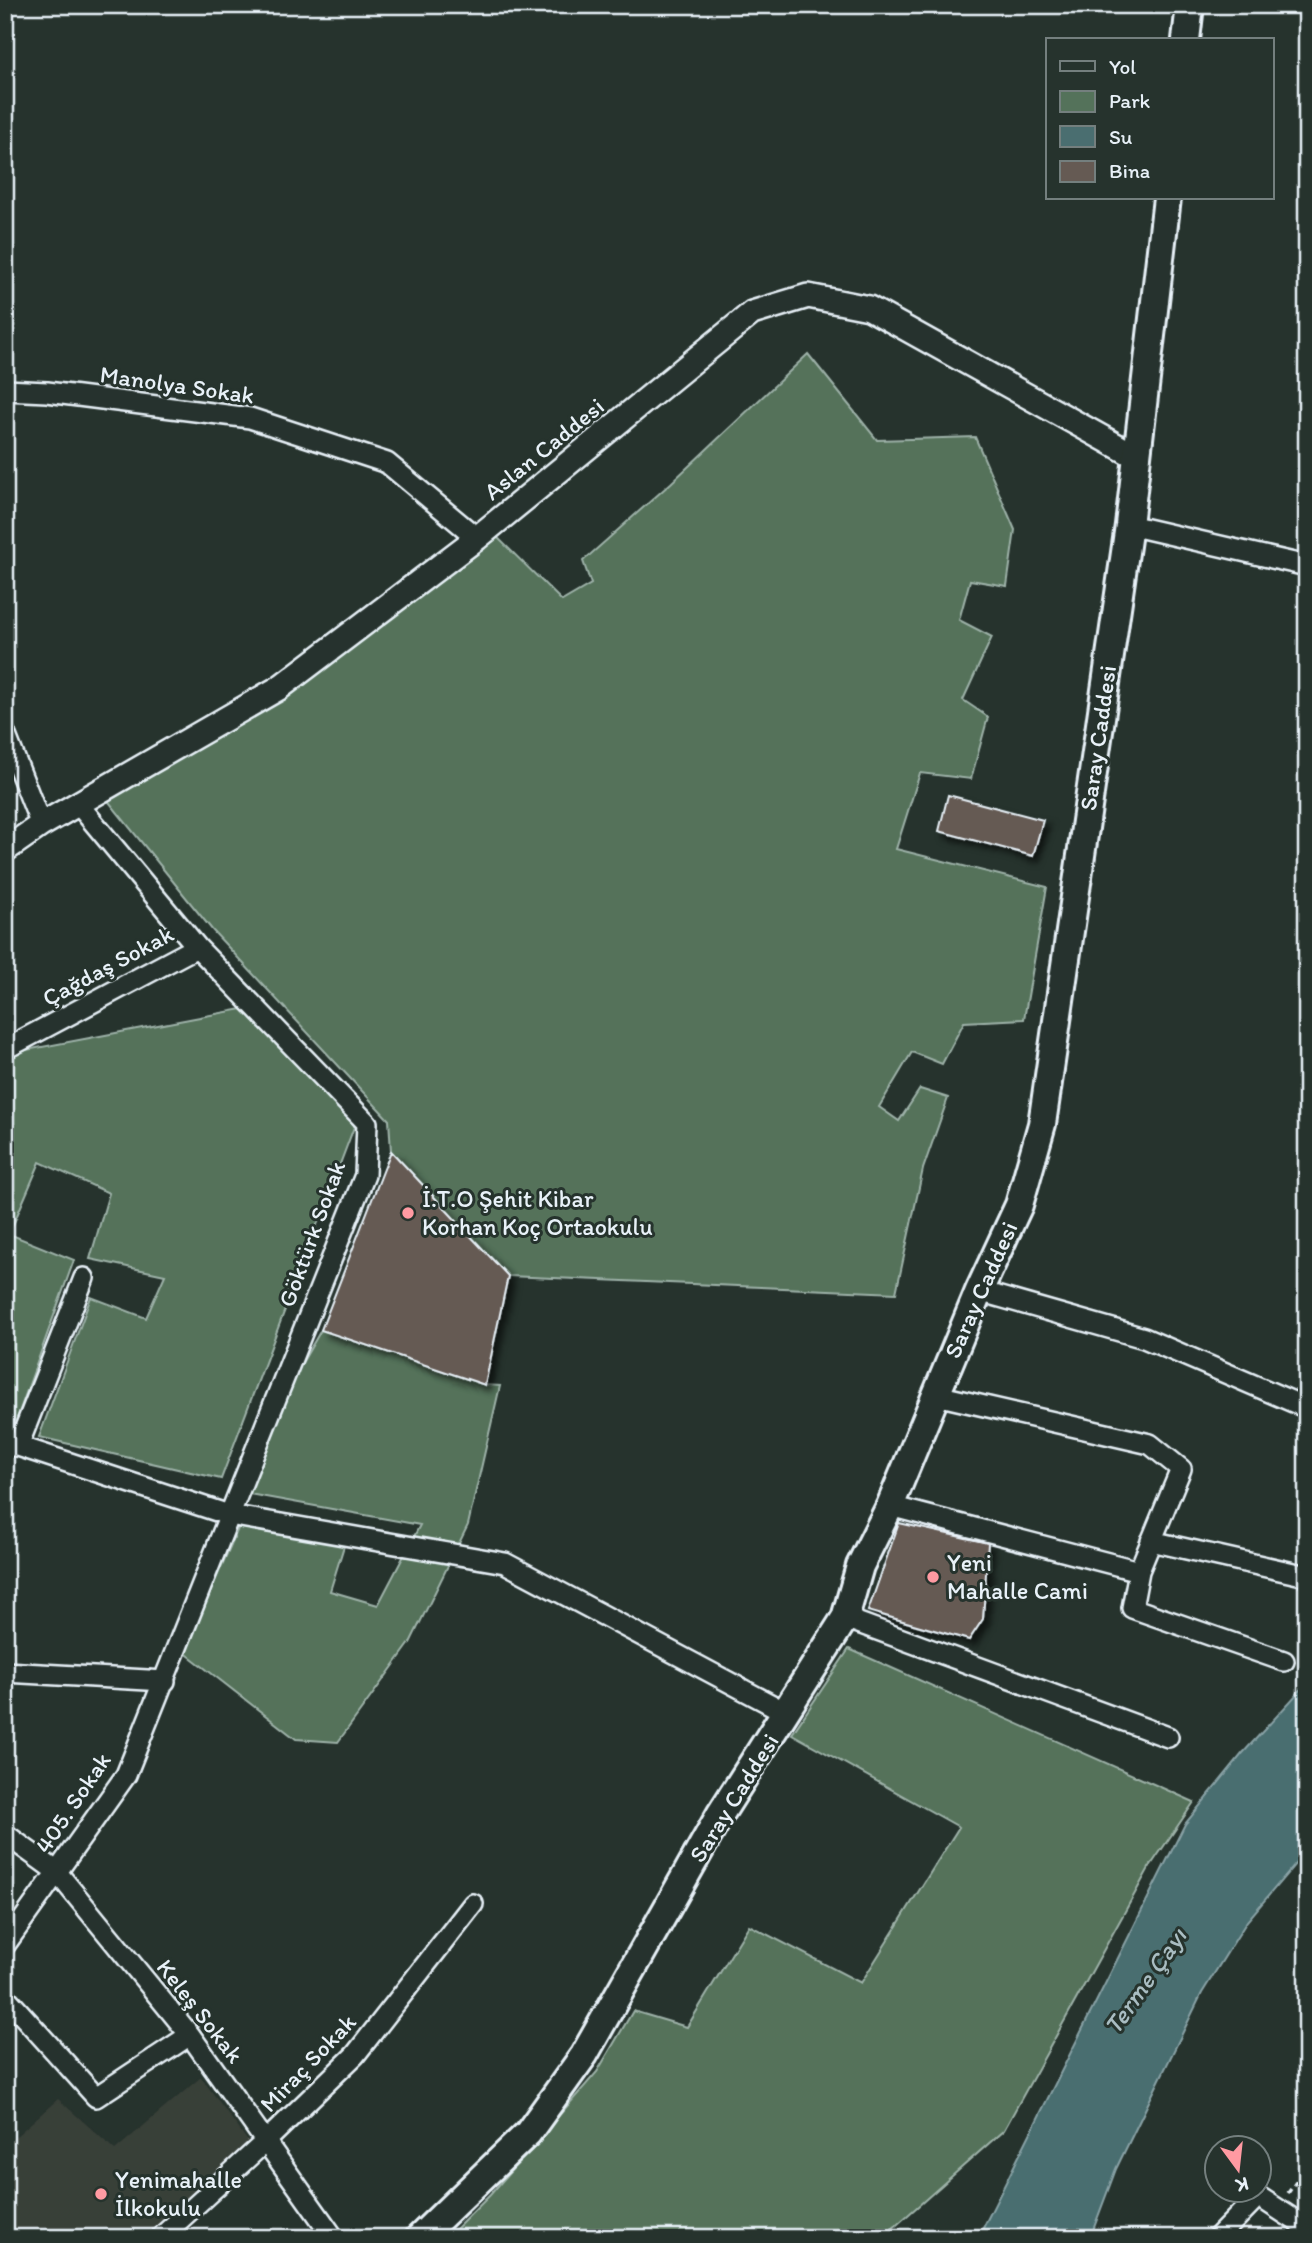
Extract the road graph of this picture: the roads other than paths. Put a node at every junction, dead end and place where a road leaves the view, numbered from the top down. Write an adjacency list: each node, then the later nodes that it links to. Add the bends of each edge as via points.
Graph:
1 (1190, 5): 2 (main road)
2 (1186, 38)
3 (1167, 200): 5 (main road, Saray Caddesi)
4 (5, 390): 7 (street, Manolya Sokak, via 250,418 387,463)
5 (1137, 457): 6 (main road, Saray Caddesi); 7 (street, Aslan Caddesi, via 869,308 808,296 752,313)
6 (1129, 524): 8 (street); 16 (main road, Saray Caddesi, via 1042,1125 1019,1205)
7 (477, 538): 10 (street, Aslan Caddesi, via 279,688)
8 (1307, 566)
9 (5, 733): 11 (street)
10 (79, 805): 11 (street, Aslan Caddesi); 13 (street, Göktürk Sokak)
11 (41, 825): 12 (street, Aslan Caddesi)
12 (5, 850)
13 (197, 947): 14 (street, Çağdaş Sokak); 21 (street, Göktürk Sokak, via 367,1123 365,1175)
14 (5, 1049)
15 (85, 1278): 19 (street)
16 (979, 1291): 17 (main road, Saray Caddesi); 18 (street, via 1144,1338)
17 (936, 1395): 20 (main road, Saray Caddesi); 22 (street, via 1150,1444 1181,1469)
18 (1307, 1408)
19 (11, 1446): 21 (street)
20 (890, 1506): 23 (street); 25 (main road, Saray Caddesi, via 860,1566)
21 (229, 1515): 28 (street, Göktürk Sokak); 29 (street, via 505,1563)
22 (1151, 1541): 23 (street); 24 (street)
23 (1139, 1571): 26 (street, via 1132,1608)
24 (1307, 1576)
25 (845, 1618): 29 (main road, Saray Caddesi); 30 (street)
26 (1284, 1661)
27 (5, 1672): 28 (street)
28 (165, 1681): 32 (street, 405. Sokak, via 126,1775)
29 (787, 1713): 41 (main road, Saray Caddesi, via 721,1813 584,2055 527,2133)
30 (1168, 1737)
31 (5, 1834): 32 (street, Keleş Sokak)
32 (56, 1871): 34 (street, 405. Sokak); 36 (street, Keleş Sokak)
33 (473, 1904): 37 (street, Miraç Sokak, via 355,2055)
34 (5, 1945)
35 (5, 1996): 36 (street, via 96,2097)
36 (190, 2035): 37 (street, Keleş Sokak)
37 (267, 2141): 39 (street, Miraç Sokak); 40 (street, Keleş Sokak)
38 (1307, 2228): 42 (street, via 1258,2196)
39 (160, 2238)
40 (334, 2238)
41 (419, 2238)
42 (1217, 2238)

